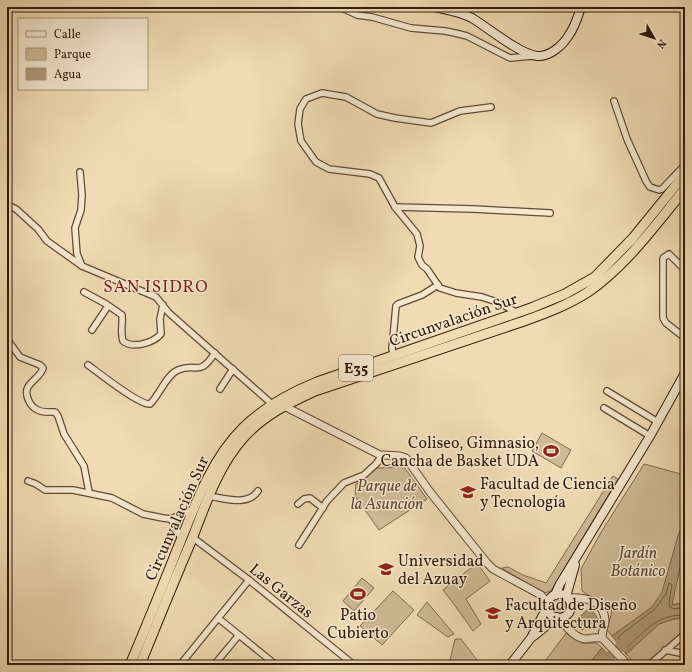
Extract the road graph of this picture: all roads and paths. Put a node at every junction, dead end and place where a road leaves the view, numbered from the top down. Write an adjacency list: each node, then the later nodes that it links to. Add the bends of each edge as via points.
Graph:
1 (340, 7): 4 (street, via 357,15 411,28 466,36 510,58)
2 (434, 7): 4 (main road, via 471,18 527,53)
3 (581, 7): 4 (main road, via 573,29 564,43 551,52)
4 (538, 56)
5 (614, 101): 7 (street, via 627,139 650,187 662,189)
6 (491, 107): 12 (street, via 460,111 431,123 377,114 346,97 322,93 306,99 300,109 298,124 301,141 316,162 329,169 370,174 379,178)
7 (685, 164)
8 (80, 172): 14 (street, via 82,202 76,228 77,254)
9 (685, 174): 20 (highway, Circunvalación Sur / E35, via 633,238 595,277 565,294)
10 (685, 189): 32 (highway, Circunvalación Sur / E35, via 622,263 606,279 575,300 537,316 315,391)
11 (7, 205): 14 (street, via 16,209 47,241)
12 (395, 207): 13 (street); 16 (street, via 418,234 418,257)
13 (550, 213)
14 (82, 266): 18 (street, via 156,297)
15 (685, 270): 22 (street, via 669,254 663,258 663,318)
16 (438, 285): 20 (street, via 456,294 482,297 500,303); 25 (street, via 396,306)
17 (84, 292): 19 (street)
18 (162, 305): 19 (street, via 161,334 156,339 130,345 123,341 120,332 122,316); 24 (street)
19 (108, 306): 21 (street)
20 (518, 313): 25 (highway, Circunvalación Sur / E35)
21 (92, 330)
22 (685, 338)
23 (7, 339): 39 (street, via 20,357 43,368 28,386 26,392 29,401 36,409 55,412 58,416 64,434 84,466)
24 (215, 353): 26 (street, via 204,367 178,370 171,375 150,404 144,404); 27 (street)
25 (393, 356): 31 (highway, Circunvalación Sur / E35, via 317,382)
26 (88, 365)
27 (233, 369): 29 (street); 31 (street)
28 (685, 373): 34 (main road)
29 (220, 389)
30 (607, 391): 34 (street)
31 (272, 404): 43 (highway, Circunvalación Sur / E35, via 243,427 227,447 214,466)
32 (284, 406): 36 (street); 40 (highway, Circunvalación Sur / E35, via 266,417 244,437 222,467)
33 (604, 408): 35 (street)
34 (658, 422): 35 (main road)
35 (650, 436): 48 (main road)
36 (382, 456): 42 (street, via 364,475 344,483); 50 (street, via 406,458 487,564)
37 (28, 481): 39 (street, via 45,490)
38 (258, 491): 40 (street, via 248,499 238,501)
39 (89, 492): 44 (street, via 112,498 143,514)
40 (208, 496): 45 (highway, Circunvalación Sur / E35)
41 (298, 504): 42 (street, via 310,498)
42 (323, 508): 47 (street)
43 (194, 509): 44 (street); 46 (highway, Circunvalación Sur / E35)
44 (171, 519): 46 (street)
45 (192, 537): 49 (street, Las Garzas); 64 (highway, Circunvalación Sur / E35)
46 (182, 540): 63 (highway, Circunvalación Sur / E35)
47 (299, 545)
48 (579, 553): 51 (main road); 52 (main road)
49 (250, 580): 55 (street); 67 (street, Las Garzas)
50 (541, 595): 51 (street); 53 (street)
51 (554, 596): 52 (main road, via 560,594); 53 (main road)
52 (567, 598): 54 (main road, via 571,606 569,611 566,615); 59 (street, via 586,598 598,605 604,613)
53 (548, 606): 54 (main road, via 551,614); 58 (main road)
54 (558, 617): 58 (main road); 59 (street, via 578,637)
55 (218, 618): 57 (street); 65 (street)
56 (685, 634): 60 (street)
57 (239, 635): 62 (street); 66 (street)
58 (531, 638): 68 (main road)
59 (602, 638): 69 (street)
60 (665, 650): 61 (street); 70 (street)
61 (685, 654)
62 (274, 664)
63 (130, 665)
64 (140, 665)
65 (180, 665)
66 (214, 665)
67 (354, 665)
68 (510, 665)
69 (627, 665)
70 (649, 665)

